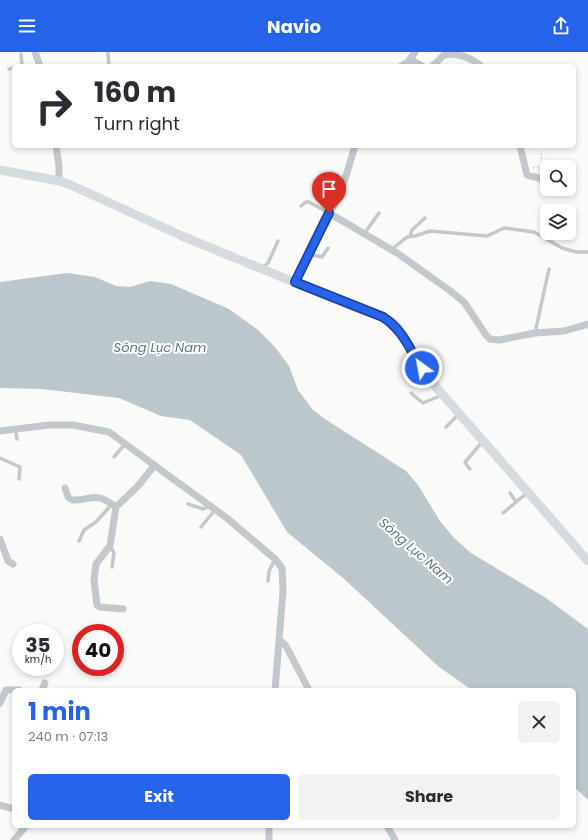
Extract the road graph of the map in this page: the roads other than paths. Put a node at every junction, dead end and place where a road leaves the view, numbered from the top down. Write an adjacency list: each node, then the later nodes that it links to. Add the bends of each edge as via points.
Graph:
1 (35, 52): 8 (street)
2 (416, 52): 6 (street)
3 (108, 53): 9 (lane)
4 (21, 54): 7 (lane)
5 (470, 55): 12 (street, via 448,53); 13 (street)
6 (410, 59): 10 (street); 11 (street)
7 (22, 64)
8 (38, 64)
9 (109, 64)
10 (404, 64)
11 (419, 64)
12 (434, 64)
13 (479, 64)
14 (12, 68): 15 (lane)
15 (8, 69)
16 (56, 148): 21 (street)
17 (354, 148): 23 (street, via 342,189)
18 (520, 148): 20 (street, via 526,176)
19 (0, 170): 21 (street)
20 (540, 179)
21 (59, 181): 33 (street)
22 (301, 206): 23 (lane, via 309,202)
23 (329, 213): 26 (street); 32 (street)
24 (378, 213): 26 (lane)
25 (425, 218): 27 (lane)
26 (364, 235): 30 (street)
27 (410, 236): 30 (lane); 31 (lane, via 437,230 487,236 504,228 534,232 562,248)
28 (278, 241): 33 (lane, via 268,263)
29 (328, 248): 32 (lane, via 322,258)
30 (391, 250): 37 (street, via 464,302 488,338 499,340)
31 (588, 252)
32 (309, 254): 35 (street)
33 (260, 268): 35 (street)
34 (548, 269): 37 (lane)
35 (295, 282): 39 (street, via 383,317 394,324)
36 (588, 324): 37 (street, via 564,331)
37 (535, 333)
38 (411, 393): 39 (lane, via 423,403)
39 (442, 394): 40 (street)
40 (459, 414): 41 (lane); 45 (street)
41 (446, 426)
42 (16, 429): 43 (street); 44 (lane); 46 (street, via 73,425 101,430 115,435)
43 (0, 431)
44 (17, 439)
45 (482, 442): 50 (lane, via 465,463); 53 (street)
46 (126, 443): 47 (lane); 49 (street)
47 (114, 457)
48 (0, 458): 51 (lane, via 20,467)
49 (154, 466): 57 (street, via 138,486); 58 (street)
50 (470, 469)
51 (19, 480)
52 (65, 488): 57 (street, via 72,500 96,497)
53 (528, 492): 55 (lane); 65 (street)
54 (510, 493): 55 (lane)
55 (516, 502): 59 (lane)
56 (188, 504): 58 (lane)
57 (114, 505): 62 (lane, via 84,530); 63 (street)
58 (212, 508): 60 (lane); 64 (street)
59 (503, 513)
60 (201, 527)
61 (0, 539): 66 (street, via 8,561)
62 (79, 541)
63 (109, 549): 67 (lane, via 114,552); 69 (street, via 96,564 96,601 100,607)
64 (275, 559): 68 (lane, via 269,571); 70 (street, via 283,573)
65 (588, 561)
66 (13, 564)
67 (112, 567)
68 (268, 581)
69 (123, 609)
70 (280, 640): 71 (street); 72 (street, via 286,646)
71 (275, 688)
72 (308, 688)
73 (12, 690): 74 (street, via 6,690)
74 (0, 703)
75 (0, 805): 76 (street)
76 (12, 808)
77 (25, 828): 80 (street)
78 (269, 828): 81 (street)
79 (388, 828): 82 (street)
80 (17, 839)
81 (269, 840)
82 (395, 840)

